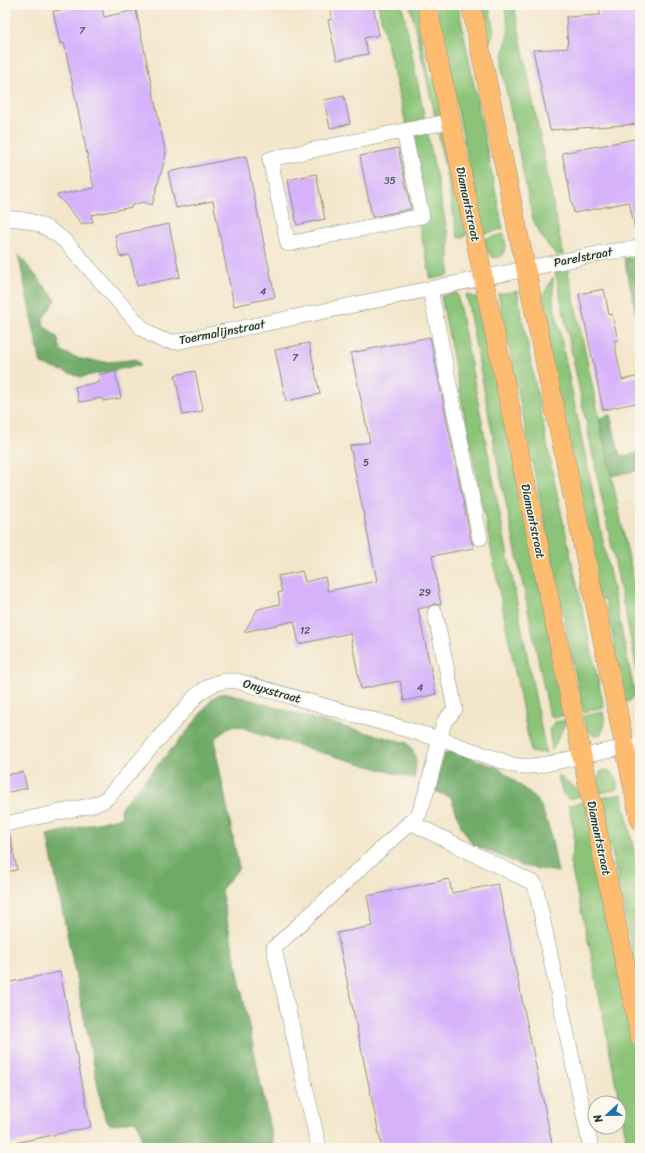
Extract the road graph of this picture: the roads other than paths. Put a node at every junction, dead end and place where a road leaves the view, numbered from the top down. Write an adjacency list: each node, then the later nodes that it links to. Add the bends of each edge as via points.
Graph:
1 (426, 5): 3 (main road, Diamantstraat)
2 (472, 5): 7 (main road)
3 (451, 121): 4 (street); 8 (main road, Diamantstraat)
4 (404, 132): 4 (street, via 270,159 288,244 422,216)
5 (5, 219): 9 (street, Toermalijnstraat, via 27,220 58,235 143,329 168,342)
6 (640, 248): 7 (street, Parelstraat, via 607,252)
7 (527, 269): 8 (street, Parelstraat); 13 (main road)
8 (483, 278): 9 (street, Toermalijnstraat); 14 (main road, Diamantstraat)
9 (430, 290): 10 (street)
10 (480, 538)
11 (435, 613): 12 (street, via 455,709 444,722)
12 (440, 739): 14 (street, Onyxstraat, via 522,767); 16 (street, via 419,814); 17 (street, Onyxstraat, via 237,681 223,680 214,683 196,696 103,801)
13 (632, 745): 14 (street, Onyxstraat); 15 (main road)
14 (582, 756): 18 (main road, Diamantstraat)
15 (640, 820)
16 (410, 822): 19 (street, via 274,948); 20 (street, via 535,884)
17 (5, 824)
18 (640, 1037)
19 (319, 1148)
20 (592, 1148)

